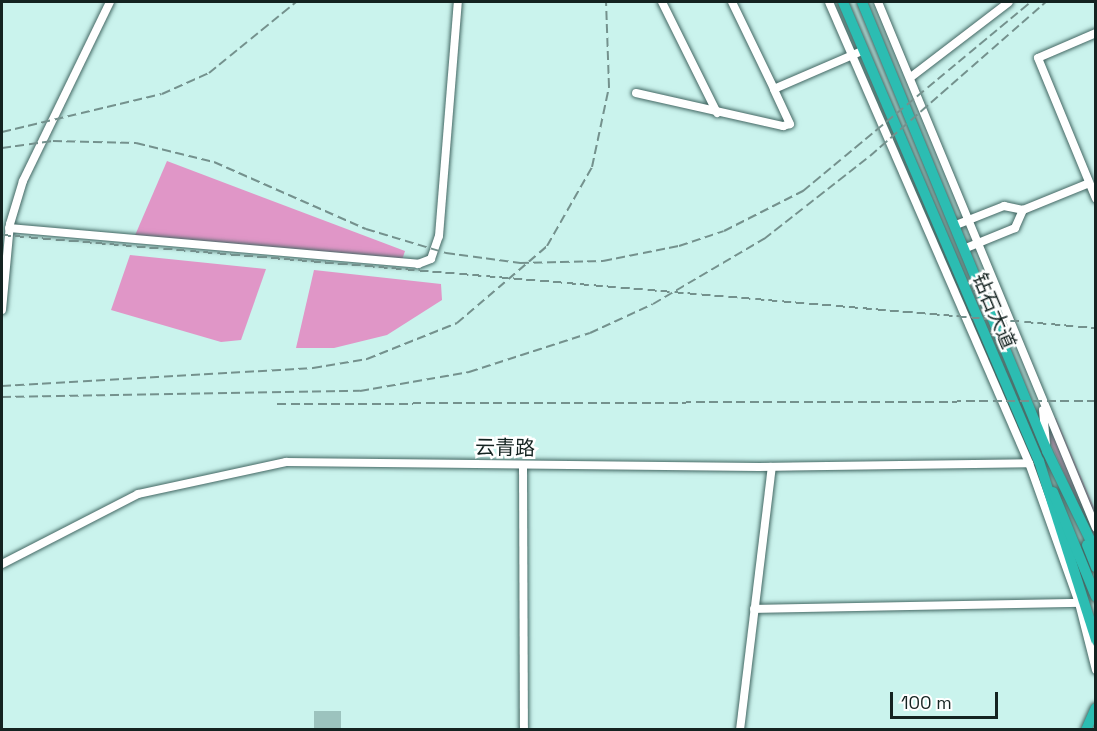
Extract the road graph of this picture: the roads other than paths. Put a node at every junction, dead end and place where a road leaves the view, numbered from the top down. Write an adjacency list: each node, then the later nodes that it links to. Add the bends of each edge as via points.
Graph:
1 (110, 2): 22 (street, via 23,181)
2 (458, 2): 22 (street, via 440,236 431,259 418,264)
3 (662, 2): 16 (street)
4 (732, 2): 14 (street)
5 (829, 2): 12 (street)
6 (843, 2): 11 (highway, 钻石大道)
7 (862, 2): 21 (highway, 钻石大道)
8 (878, 2): 13 (street)
9 (1009, 2): 13 (street)
10 (1095, 33): 17 (street, via 1038,58)
11 (864, 50): 12 (street); 28 (highway, 钻石大道)
12 (852, 56): 14 (street); 28 (street, via 1011,421)
13 (910, 77): 20 (street)
14 (774, 89): 16 (street, via 790,124)
15 (636, 93): 16 (street)
16 (717, 113)
17 (1089, 183): 18 (street); 19 (street)
18 (1095, 199)
19 (1023, 210): 20 (street, via 1004,206); 23 (street, via 1015,228)
20 (972, 219): 21 (street); 23 (street)
21 (956, 225): 24 (highway, 钻石大道)
22 (9, 228): 25 (street)
23 (982, 243): 24 (street); 26 (street)
24 (966, 248): 27 (highway, 钻石大道)
25 (2, 310)
26 (1041, 396): 27 (street); 32 (street)
27 (1047, 451): 33 (highway, 钻石大道); 35 (highway)
28 (1034, 462): 30 (street, 云青路); 31 (highway); 37 (street); 39 (highway, 钻石大道)
29 (523, 465): 30 (street, 云青路); 34 (street, 云青路, via 286,462 138,494); 44 (street)
30 (772, 467): 38 (street)
31 (1056, 498): 36 (highway); 40 (highway)
32 (1095, 528)
33 (1095, 552)
34 (2, 564)
35 (1095, 567)
36 (1095, 597)
37 (1079, 603): 38 (street); 42 (street)
38 (754, 609): 45 (street)
39 (1089, 617): 41 (highway, 钻石大道); 42 (street)
40 (1095, 627)
41 (1095, 640)
42 (1095, 670)
43 (1095, 708): 46 (highway)
44 (524, 729)
45 (740, 729)
46 (1086, 729)

